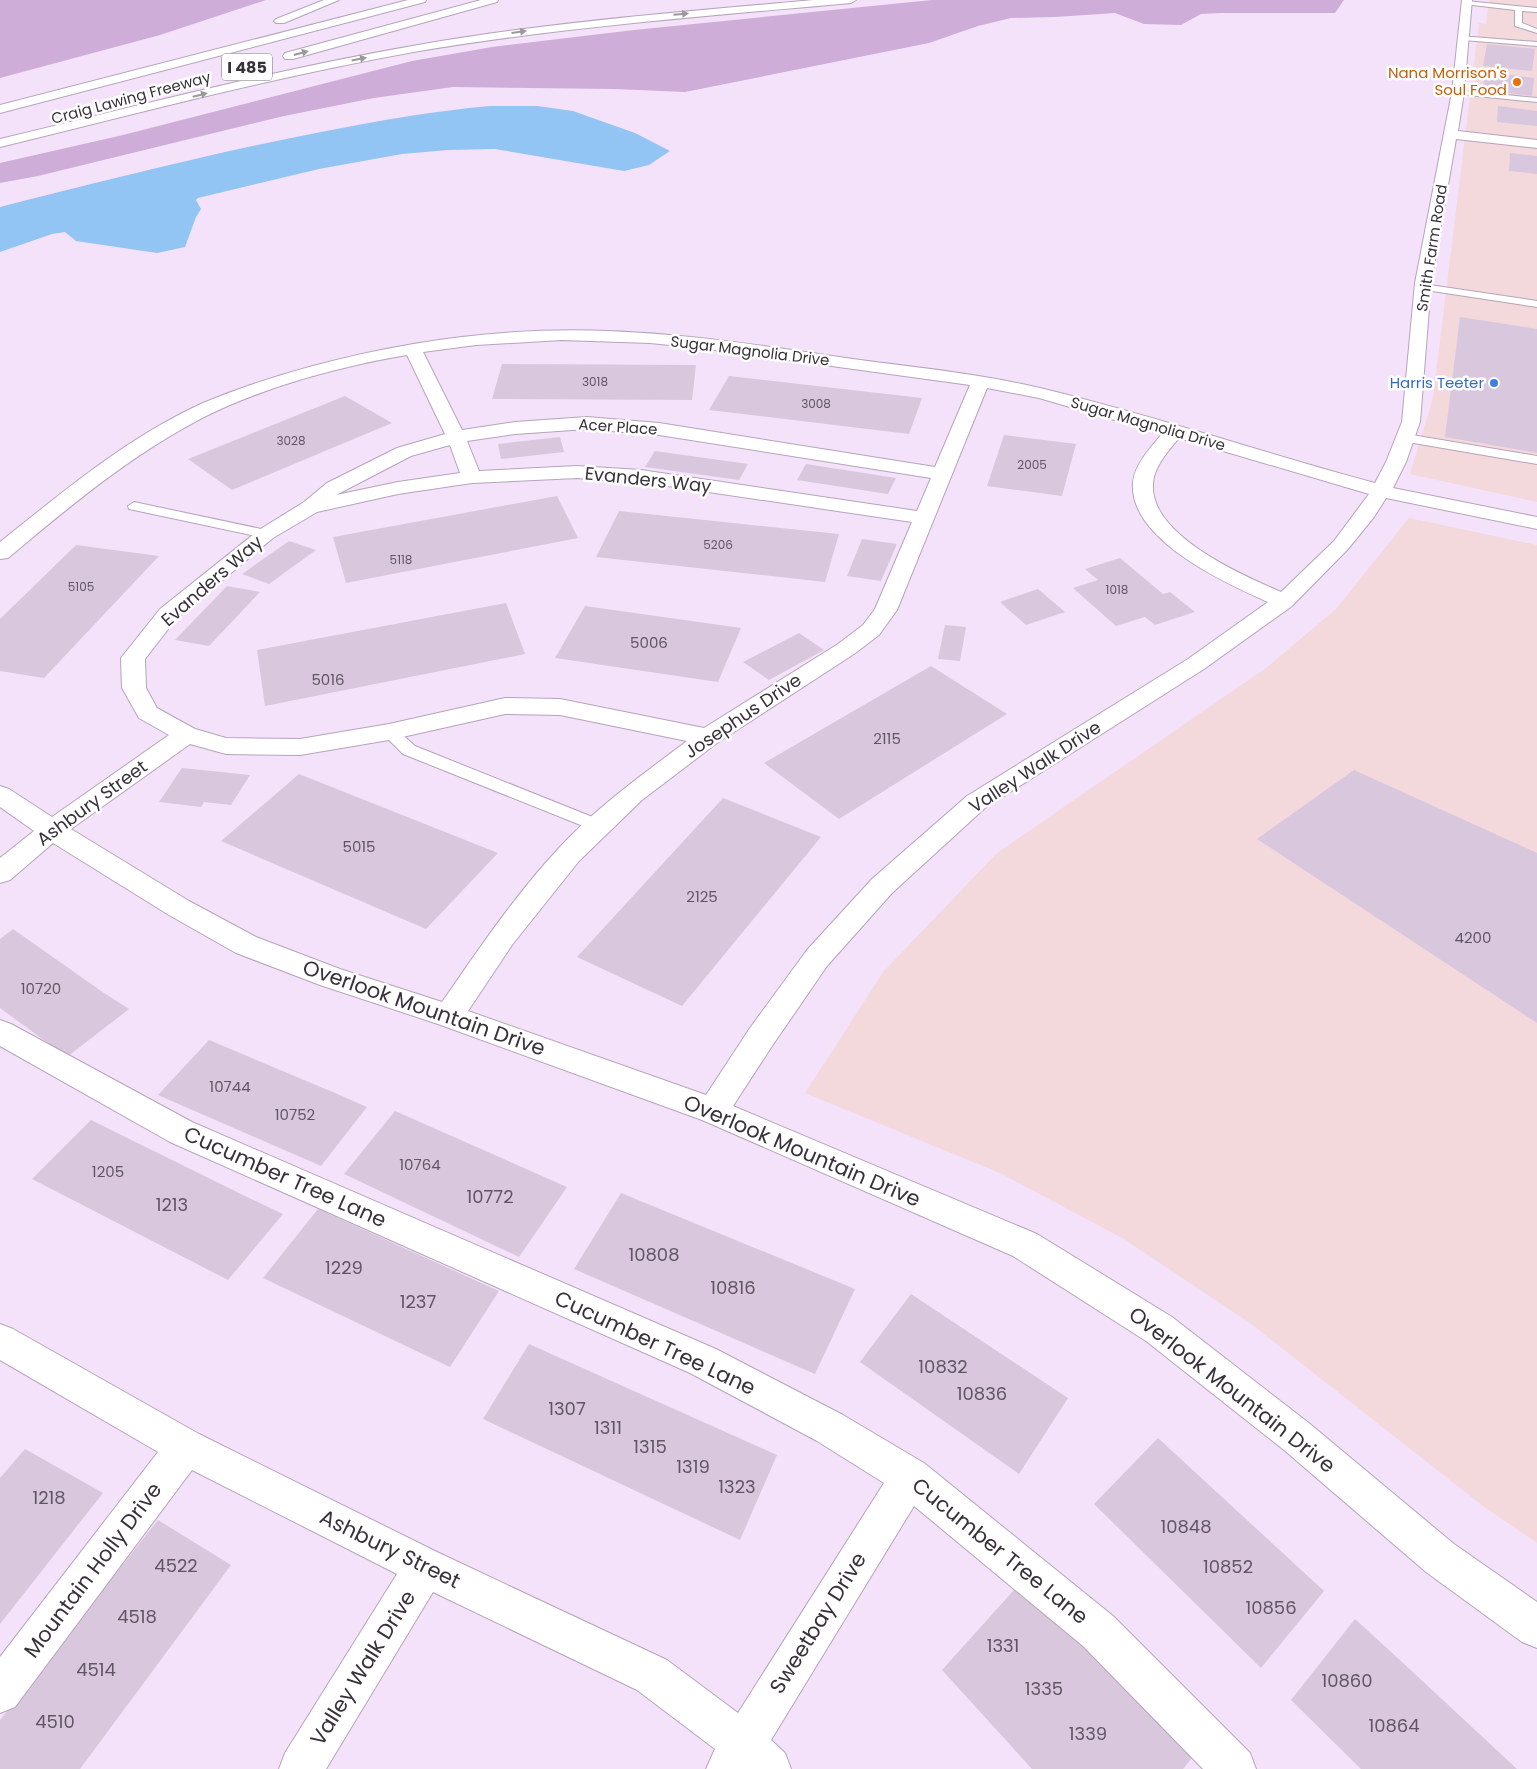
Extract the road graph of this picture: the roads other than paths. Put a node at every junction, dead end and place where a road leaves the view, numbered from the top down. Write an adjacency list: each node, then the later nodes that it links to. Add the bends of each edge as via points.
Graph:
1 (334, 0): 8 (main road)
2 (421, 0): 18 (main road, Craig Lawing Freeway / I 485)
3 (493, 0): 13 (main road, I 485, one-way to 3)
4 (851, 0): 22 (main road, one-way to 4, via 295,72 428,46 615,20)
5 (1466, 2): 6 (lane); 11 (main road, Smith Farm Road)
6 (1519, 9): 7 (lane); 9 (lane, via 1518,24)
7 (1537, 10)
8 (265, 26)
9 (1537, 31)
10 (249, 32): 17 (main road)
11 (1463, 38): 12 (lane); 14 (main road, Smith Farm Road)
12 (1537, 44)
13 (274, 60)
14 (1458, 92): 15 (lane); 19 (main road, Smith Farm Road)
15 (1537, 100)
16 (114, 102): 20 (main road, Craig Lawing Freeway)
17 (0, 105)
18 (0, 110)
19 (1451, 130): 21 (main road); 23 (main road); 24 (main road, Smith Farm Road)
20 (0, 133)
21 (1537, 136)
22 (0, 144)
23 (1537, 144)
24 (1423, 287): 25 (lane); 30 (main road, Smith Farm Road, via 1411,422)
25 (1537, 304)
26 (412, 348): 27 (main road, Sugar Magnolia Drive, via 502,336 578,334 650,338); 29 (main road); 40 (main road, Sugar Magnolia Drive, via 339,364 200,411 78,490)
27 (980, 382): 28 (main road, Sugar Magnolia Drive, via 1040,393); 32 (main road, Josephus Drive)
28 (1174, 432): 34 (main road, Sugar Magnolia Drive); 41 (main road, via 1152,458 1143,483 1152,513 1165,530 1198,558)
29 (456, 437): 32 (main road, Acer Place, via 515,428 587,423 659,429); 33 (main road); 36 (main road, Acer Place, via 404,452 334,486)
30 (1406, 438): 31 (lane); 34 (main road, Smith Farm Road)
31 (1537, 460)
32 (942, 474): 37 (main road, Josephus Drive)
33 (472, 477): 36 (main road, Evanders Way, via 398,488); 37 (main road, Evanders Way, via 577,472 641,476)
34 (1381, 491): 38 (main road, Sugar Magnolia Drive); 41 (main road, Valley Walk Drive, via 1341,545)
35 (134, 506): 39 (lane)
36 (310, 507): 39 (main road, Evanders Way)
37 (924, 518): 44 (main road, Josephus Drive, via 886,610 871,630)
38 (1537, 523)
39 (266, 534): 43 (main road, Evanders Way, via 168,614 133,658 134,688 148,713)
40 (0, 553)
41 (1284, 601): 51 (main road, Valley Walk Drive, via 1196,664 976,802 882,886 817,958)
42 (390, 732): 43 (main road, Evanders Way, via 300,747 226,746); 44 (main road, Evanders Way, via 505,706 560,707); 46 (lane, via 409,750)
43 (186, 735): 47 (main road, Ashbury Street)
44 (708, 737): 46 (main road, Josephus Drive, via 633,794)
45 (0, 795): 47 (main road, Overlook Mountain Drive)
46 (598, 826): 49 (main road, Josephus Drive, via 569,854 502,937)
47 (52, 830): 48 (main road, Ashbury Street); 49 (main road, Overlook Mountain Drive, via 246,945)
48 (0, 873)
49 (449, 1016): 51 (main road, Overlook Mountain Drive)
50 (0, 1032): 54 (main road, Cucumber Tree Lane, via 181,1132 703,1361 830,1428)
51 (713, 1111): 56 (main road, Overlook Mountain Drive, via 1025,1245 1159,1328 1297,1437 1440,1558)
52 (0, 1341): 53 (main road, Ashbury Street)
53 (186, 1447): 55 (main road, Ashbury Street); 57 (main road, Mountain Holly Drive)
54 (910, 1477): 58 (main road, Sweetbay Drive); 60 (main road, Cucumber Tree Lane, via 1098,1631)
55 (425, 1567): 58 (main road, Ashbury Street, via 652,1675); 59 (main road, Valley Walk Drive)
56 (1537, 1627)
57 (0, 1692)
58 (747, 1760)
59 (301, 1769)
60 (1234, 1769)

